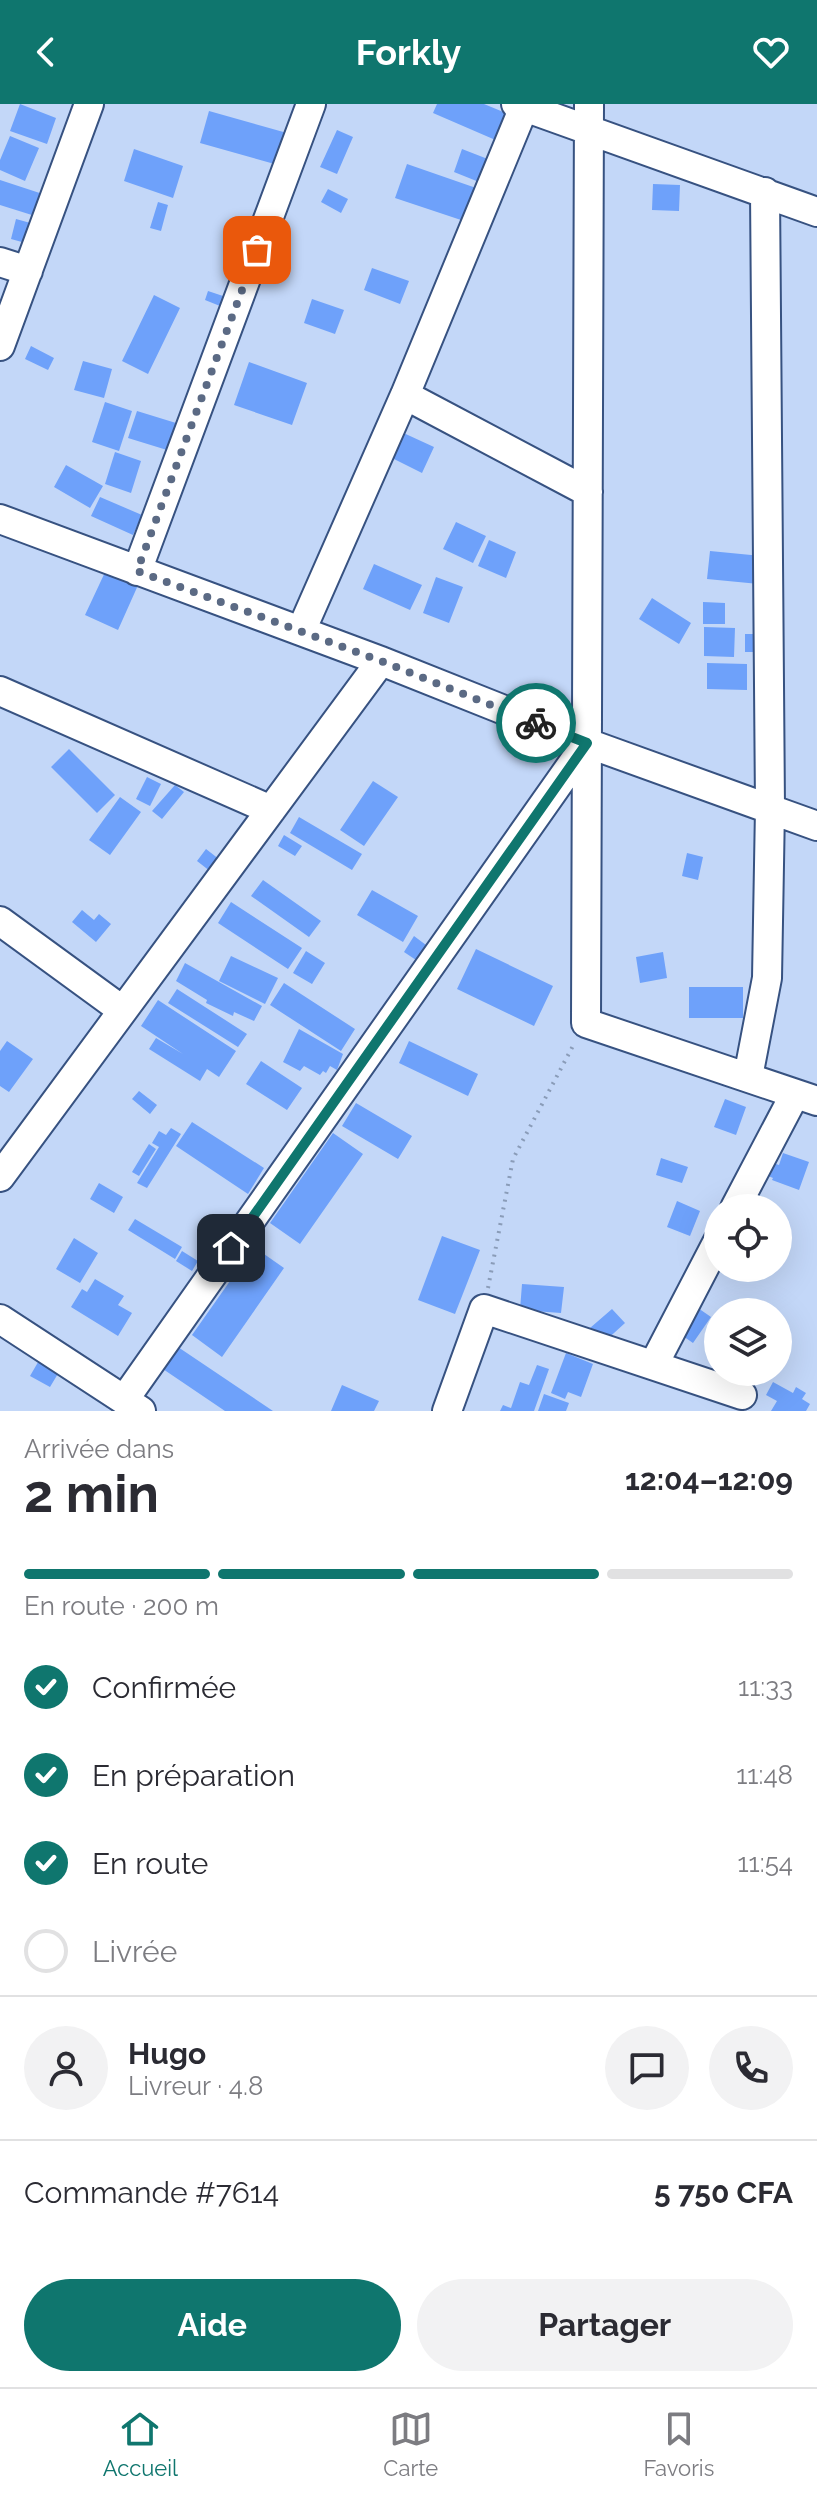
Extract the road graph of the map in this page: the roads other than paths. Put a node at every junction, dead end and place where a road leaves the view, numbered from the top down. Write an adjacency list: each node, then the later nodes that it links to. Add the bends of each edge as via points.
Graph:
1 (89, 104): 8 (street)
2 (311, 104): 13 (street)
3 (520, 105): 4 (street); 10 (street)
4 (589, 118): 5 (street); 11 (street)
5 (765, 192): 6 (street); 18 (street)
6 (817, 212)
7 (0, 262): 8 (street)
8 (28, 271): 9 (street)
9 (0, 346)
10 (405, 395): 11 (street); 14 (street)
11 (588, 492): 17 (street)
12 (0, 519): 13 (street)
13 (137, 571): 14 (street)
14 (301, 631): 15 (street)
15 (381, 661): 17 (street); 19 (street)
16 (0, 691): 19 (street)
17 (587, 743): 18 (street); 23 (street, via 586,1023); 31 (street)
18 (770, 808): 20 (street); 23 (street, via 767,978)
19 (271, 810): 22 (street)
20 (817, 826)
21 (0, 921): 22 (street)
22 (122, 1010): 25 (street)
23 (748, 1077): 24 (street)
24 (806, 1098): 26 (street)
25 (0, 1177)
26 (744, 1194)
27 (704, 1268): 29 (street)
28 (0, 1319): 31 (street)
29 (654, 1364): 30 (street); 32 (street, via 484,1309)
30 (742, 1395)
31 (132, 1406)
32 (447, 1411)

